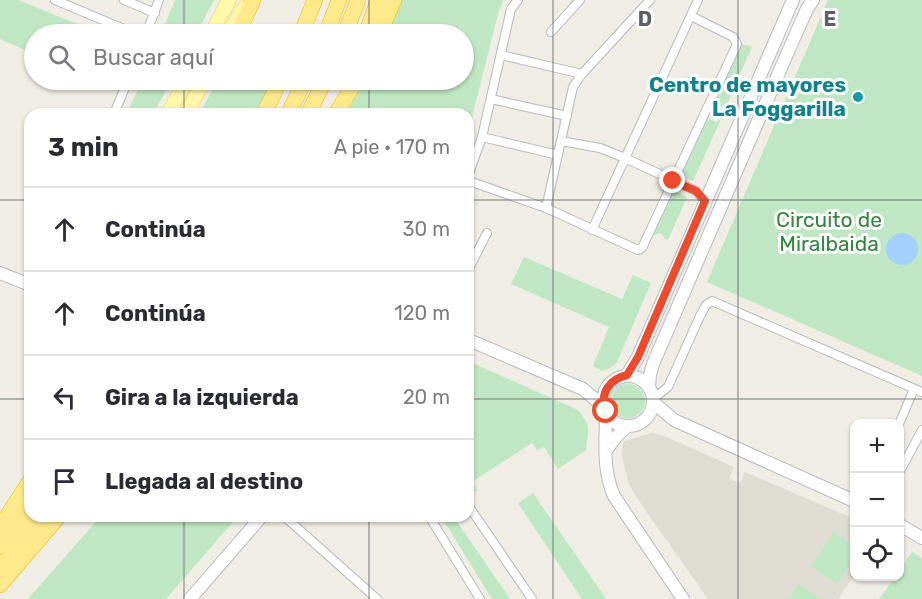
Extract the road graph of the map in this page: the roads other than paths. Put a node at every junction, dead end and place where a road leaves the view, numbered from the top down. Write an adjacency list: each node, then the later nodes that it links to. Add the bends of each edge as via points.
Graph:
1 (55, 0): 20 (street)
2 (124, 0): 18 (street)
3 (159, 0): 18 (street)
4 (229, 0): 22 (main road)
5 (248, 0): 23 (main road)
6 (253, 0): 24 (highway)
7 (315, 0): 25 (highway)
8 (339, 0): 26 (highway)
9 (358, 0): 27 (highway)
10 (378, 0): 28 (highway)
11 (394, 0): 29 (highway)
12 (519, 0): 31 (street, via 511,9)
13 (580, 0): 30 (street)
14 (650, 0): 32 (street)
15 (698, 0): 19 (street)
16 (793, 0): 58 (street)
17 (813, 0): 70 (street, via 653,364)
18 (155, 13): 21 (street)
19 (691, 16): 54 (street); 56 (street, via 734,37 736,44)
20 (112, 24)
21 (150, 24)
22 (216, 24)
23 (234, 24)
24 (243, 24)
25 (304, 24)
26 (330, 24)
27 (349, 24)
28 (370, 24)
29 (383, 24)
30 (552, 32)
31 (501, 55): 32 (street); 41 (street)
32 (582, 74): 50 (street, via 573,87)
33 (124, 90): 42 (street)
34 (181, 90): 43 (main road)
35 (199, 90): 44 (main road)
36 (275, 90): 45 (highway)
37 (300, 90): 46 (highway)
38 (320, 90): 47 (highway)
39 (342, 90): 48 (highway)
40 (350, 90): 49 (highway)
41 (491, 99): 50 (street); 51 (street)
42 (116, 108)
43 (171, 108)
44 (189, 108)
45 (267, 108)
46 (291, 108)
47 (311, 108)
48 (336, 108)
49 (338, 108)
50 (567, 116): 52 (street)
51 (482, 137): 53 (street); 55 (street)
52 (561, 141): 53 (street); 54 (street, via 600,148)
53 (558, 155): 59 (street)
54 (625, 158): 56 (street); 60 (street)
55 (474, 159)
56 (673, 181): 58 (street, via 696,191); 60 (street, via 642,248 638,250)
57 (474, 183): 59 (street)
58 (705, 201): 66 (street)
59 (546, 208): 60 (street)
60 (592, 230)
61 (487, 233): 62 (street)
62 (474, 258)
63 (0, 273): 64 (street)
64 (24, 283)
65 (474, 343): 68 (street)
66 (627, 375): 67 (street); 70 (street, via 644,381)
67 (607, 387): 68 (street); 71 (street)
68 (583, 389): 71 (street)
69 (918, 391): 70 (street, via 712,301 700,316 668,387); 72 (street)
70 (652, 396): 73 (street); 74 (street, via 652,410)
71 (605, 409): 74 (street, via 615,422); 76 (street)
72 (900, 419)
73 (674, 420): 74 (street); 79 (street)
74 (634, 424): 76 (street, via 621,431)
75 (922, 430): 77 (street)
76 (605, 452): 97 (street, via 614,496)
77 (904, 464)
78 (24, 490): 87 (highway)
79 (850, 499)
80 (24, 512): 90 (highway)
81 (474, 514): 96 (street)
82 (35, 522): 91 (highway)
83 (53, 522): 92 (highway)
84 (257, 522): 93 (street)
85 (291, 522): 94 (street)
86 (433, 522): 95 (street)
87 (0, 527)
88 (903, 527): 89 (street)
89 (922, 538)
90 (0, 546)
91 (0, 569)
92 (0, 585)
93 (190, 599)
94 (377, 599)
95 (480, 599)
96 (532, 599)
97 (683, 599)

